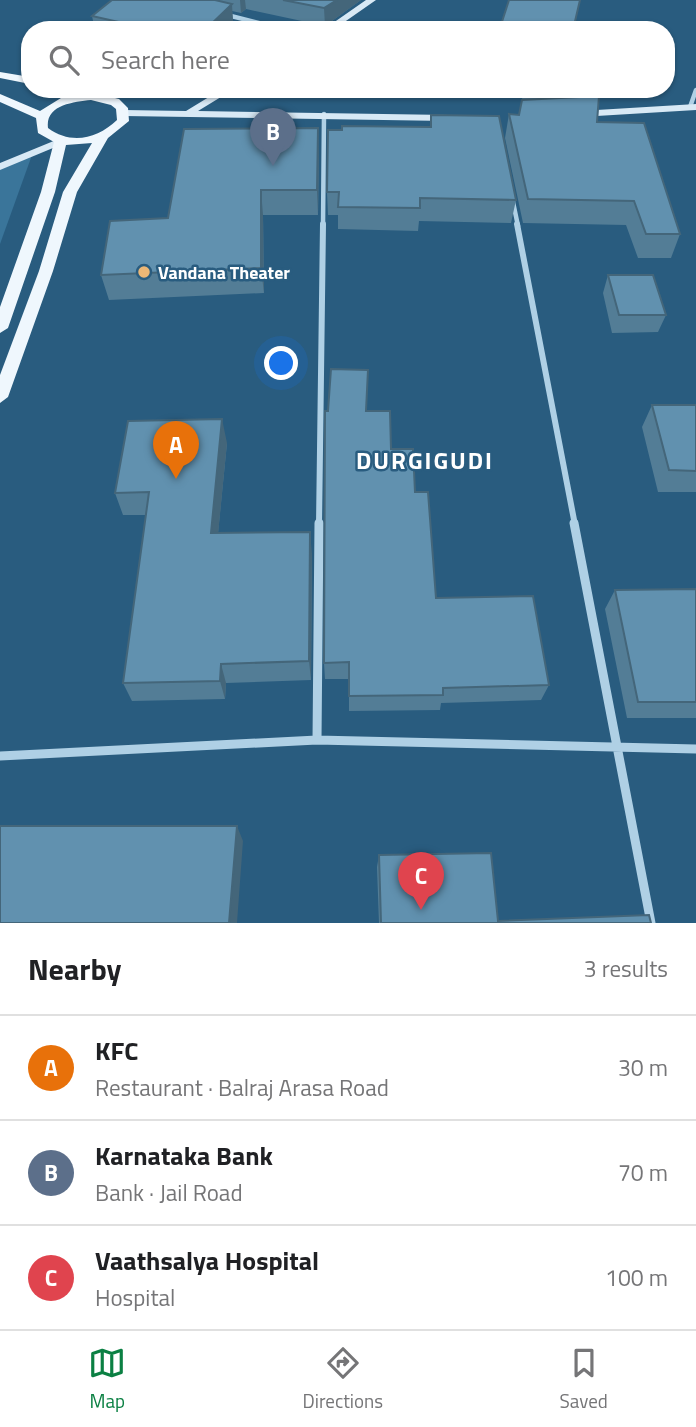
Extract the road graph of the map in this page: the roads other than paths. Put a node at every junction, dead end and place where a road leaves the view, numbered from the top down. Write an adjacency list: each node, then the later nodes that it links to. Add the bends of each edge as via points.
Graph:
1 (372, 0): 4 (main road)
2 (222, 13): 3 (street)
3 (253, 21)
4 (340, 21)
5 (0, 75): 6 (main road)
6 (21, 79)
7 (696, 90): 12 (street)
8 (0, 98): 17 (main road)
9 (73, 98): 17 (main road)
10 (106, 98): 13 (main road)
11 (214, 98): 14 (main road)
12 (693, 107): 16 (main road)
13 (124, 113): 14 (main road); 19 (main road, via 123,121)
14 (189, 113): 15 (main road)
15 (324, 114): 18 (main road); 25 (street)
16 (566, 115)
17 (42, 116): 20 (main road, via 42,130)
18 (457, 118)
19 (103, 136): 20 (main road); 24 (main road, via 70,192)
20 (61, 141): 21 (main road); 23 (main road)
21 (0, 167)
22 (510, 188): 26 (street)
23 (0, 328)
24 (0, 397)
25 (317, 740): 26 (street); 28 (street)
26 (618, 749): 27 (street); 29 (street)
27 (696, 749)
28 (0, 756)
29 (651, 923)

